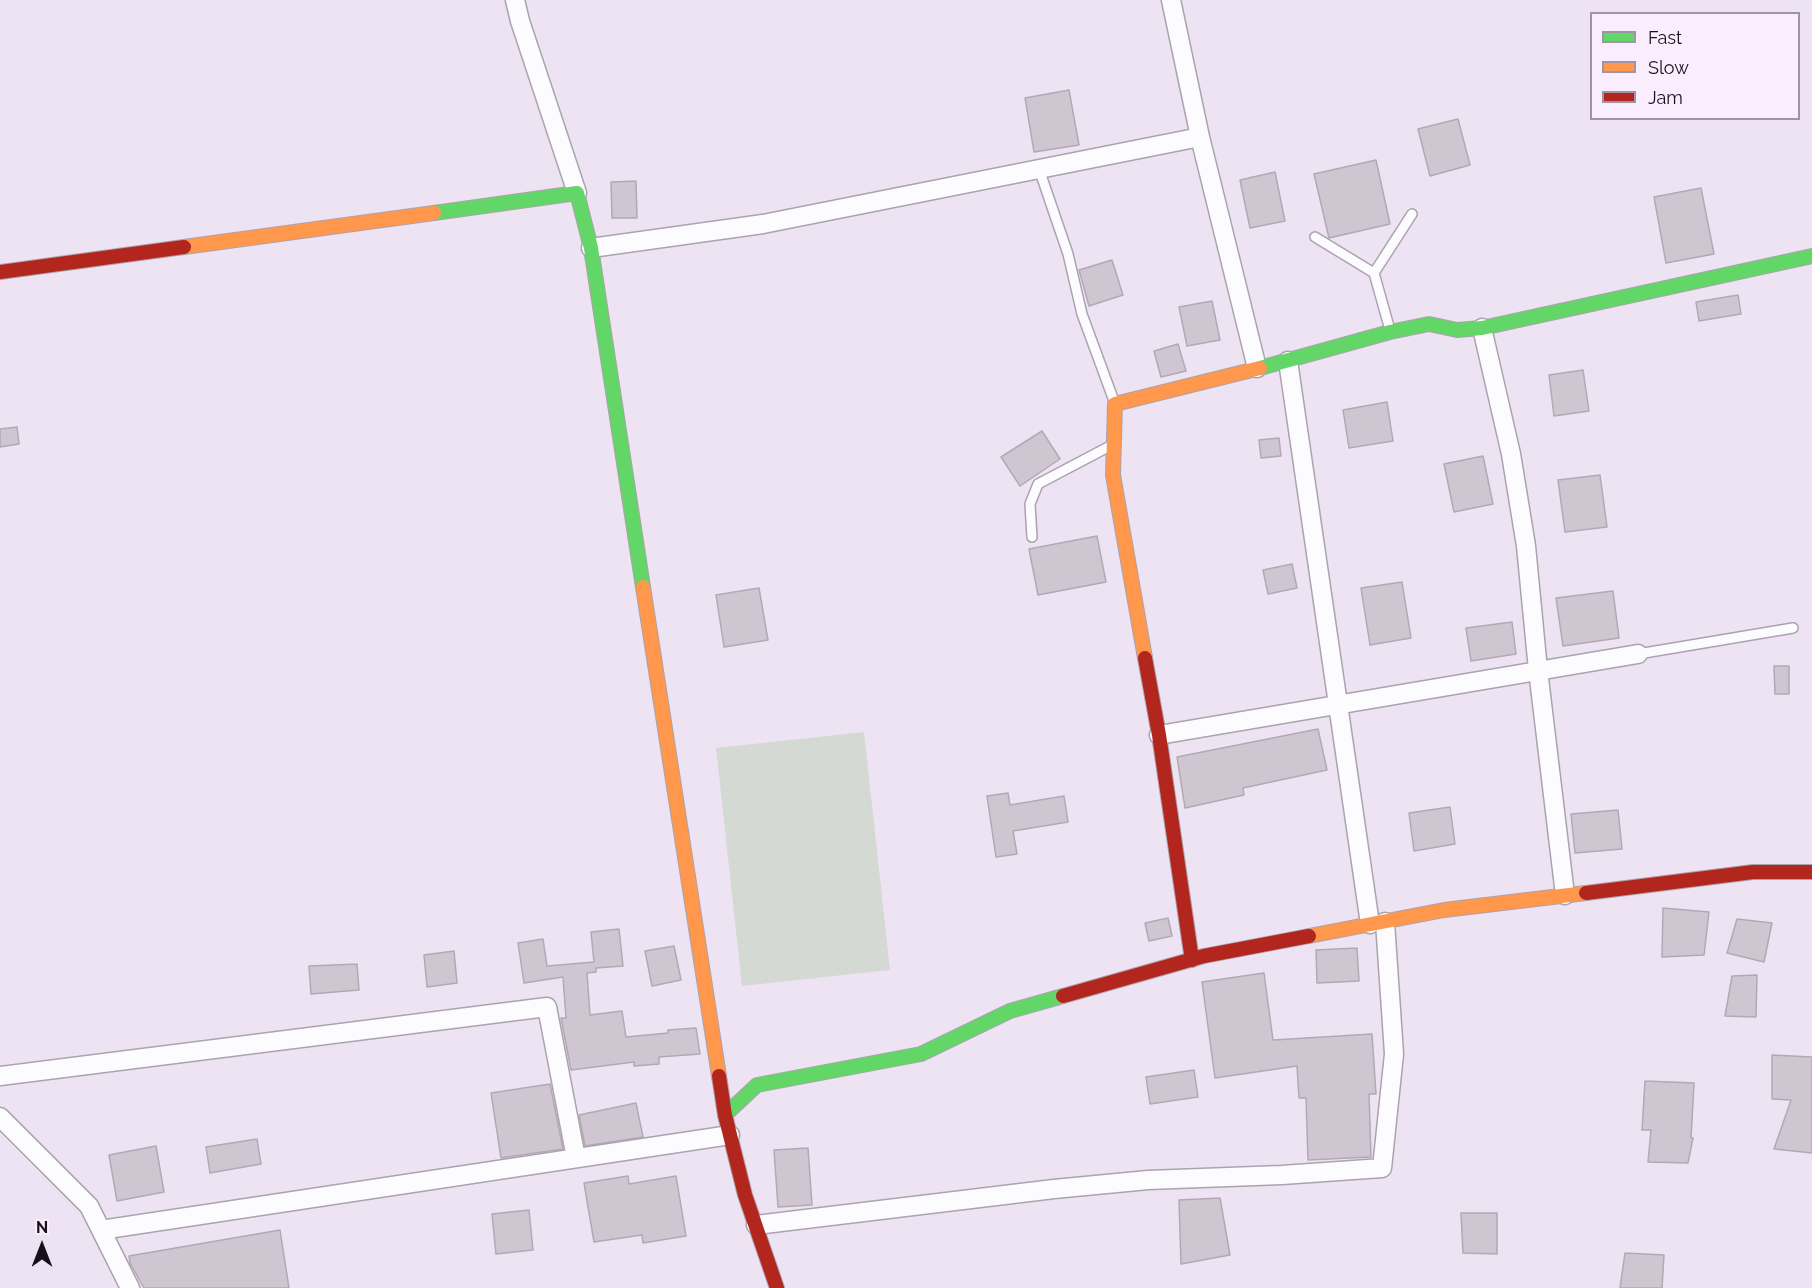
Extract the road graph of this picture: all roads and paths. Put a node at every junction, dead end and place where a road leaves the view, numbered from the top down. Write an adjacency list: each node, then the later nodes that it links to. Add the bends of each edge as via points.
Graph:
1 (515, 0): 5 (street)
2 (1171, 0): 3 (street)
3 (1200, 137): 4 (street); 15 (street)
4 (1039, 169): 8 (street, via 763,224); 16 (lane, via 1068,254 1082,314)
5 (577, 192): 8 (street); 10 (street)
6 (1412, 214): 11 (lane)
7 (1315, 237): 11 (lane)
8 (591, 248): 29 (street)
9 (1812, 256): 12 (street)
10 (0, 272)
11 (1374, 273): 13 (lane)
12 (1482, 328): 13 (street, via 1457,330 1429,324); 21 (street, via 1512,454)
13 (1390, 332): 14 (street)
14 (1288, 361): 15 (street); 22 (street)
15 (1257, 368): 16 (street)
16 (1115, 404): 17 (street)
17 (1114, 444): 18 (lane, via 1038,484 1030,504); 23 (street, via 1113,475)
18 (1032, 537)
19 (1793, 628): 20 (lane)
20 (1638, 654): 21 (street)
21 (1538, 670): 22 (street); 25 (street)
22 (1338, 704): 23 (street); 26 (street)
23 (1159, 735): 27 (street)
24 (1812, 872): 25 (street, via 1753,872)
25 (1565, 895): 26 (street, via 1444,910)
26 (1378, 923): 27 (street); 33 (street, via 1394,1054 1382,1168 1125,1182)
27 (1192, 960): 29 (street, via 1010,1011 921,1054 757,1085)
28 (0, 1076): 32 (street, via 547,1007)
29 (725, 1114): 31 (street)
30 (0, 1117): 34 (street, via 89,1206)
31 (730, 1135): 32 (street); 33 (street)
32 (576, 1158): 34 (street)
33 (756, 1225): 36 (street)
34 (101, 1230): 35 (street)
35 (130, 1288)
36 (777, 1288)

